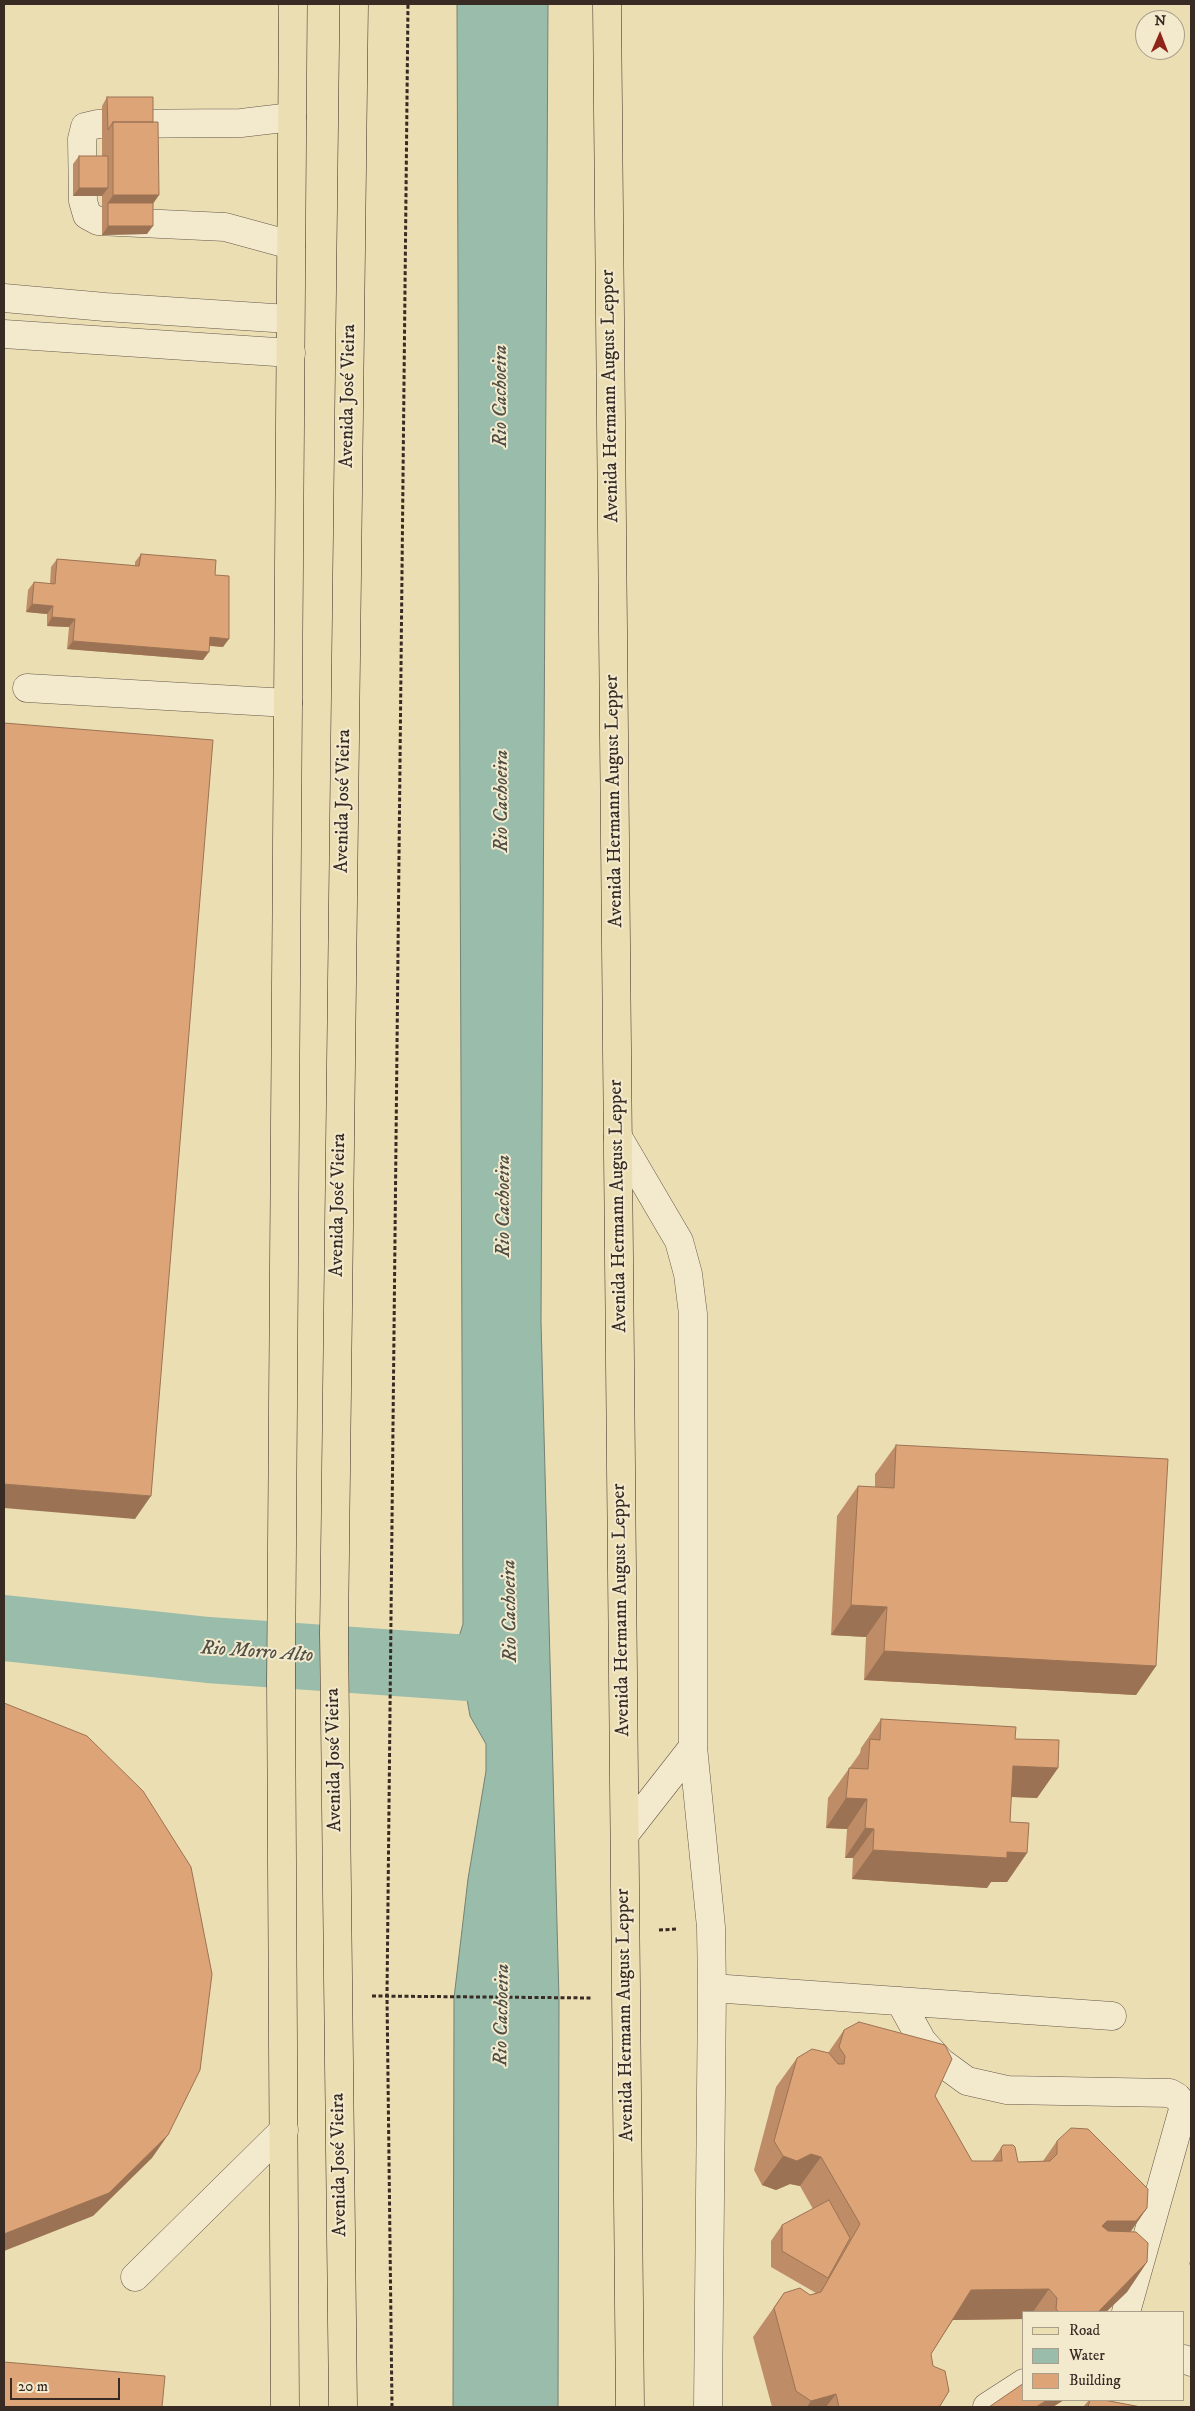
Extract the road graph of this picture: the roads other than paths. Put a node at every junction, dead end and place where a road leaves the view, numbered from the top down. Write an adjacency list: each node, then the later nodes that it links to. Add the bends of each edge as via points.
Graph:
1 (293, 4): 4 (main road)
2 (354, 4): 23 (main road, Avenida José Vieira, via 334,1633)
3 (607, 4): 12 (main road, Avenida Hermann August Lepper)
4 (292, 117): 5 (main road); 5 (street, via 241,123 98,124 86,127 82,139 83,201 87,215 98,220 225,227)
5 (291, 245): 7 (main road)
6 (4, 298): 7 (street)
7 (289, 319): 9 (main road)
8 (4, 334): 9 (street)
9 (290, 354): 11 (main road)
10 (27, 688): 11 (street)
11 (288, 703): 18 (main road, via 280,1680)
12 (618, 1137): 13 (street, via 679,1241 688,1274 693,1314); 14 (main road, Avenida Hermann August Lepper)
13 (693, 1747): 14 (street); 15 (street, via 711,1927)
14 (624, 1834): 24 (main road, Avenida Hermann August Lepper)
15 (712, 1988): 16 (street); 25 (street)
16 (900, 2001): 17 (street); 20 (street, via 922,2041 941,2062 967,2081 1007,2090 1170,2093 1177,2096 1184,2106)
17 (1112, 2016)
18 (284, 2130): 19 (street); 22 (main road)
19 (135, 2277)
20 (1126, 2311)
21 (1022, 2384): 26 (street)
22 (285, 2407)
23 (343, 2407)
24 (630, 2407)
25 (708, 2407)
26 (987, 2407)

